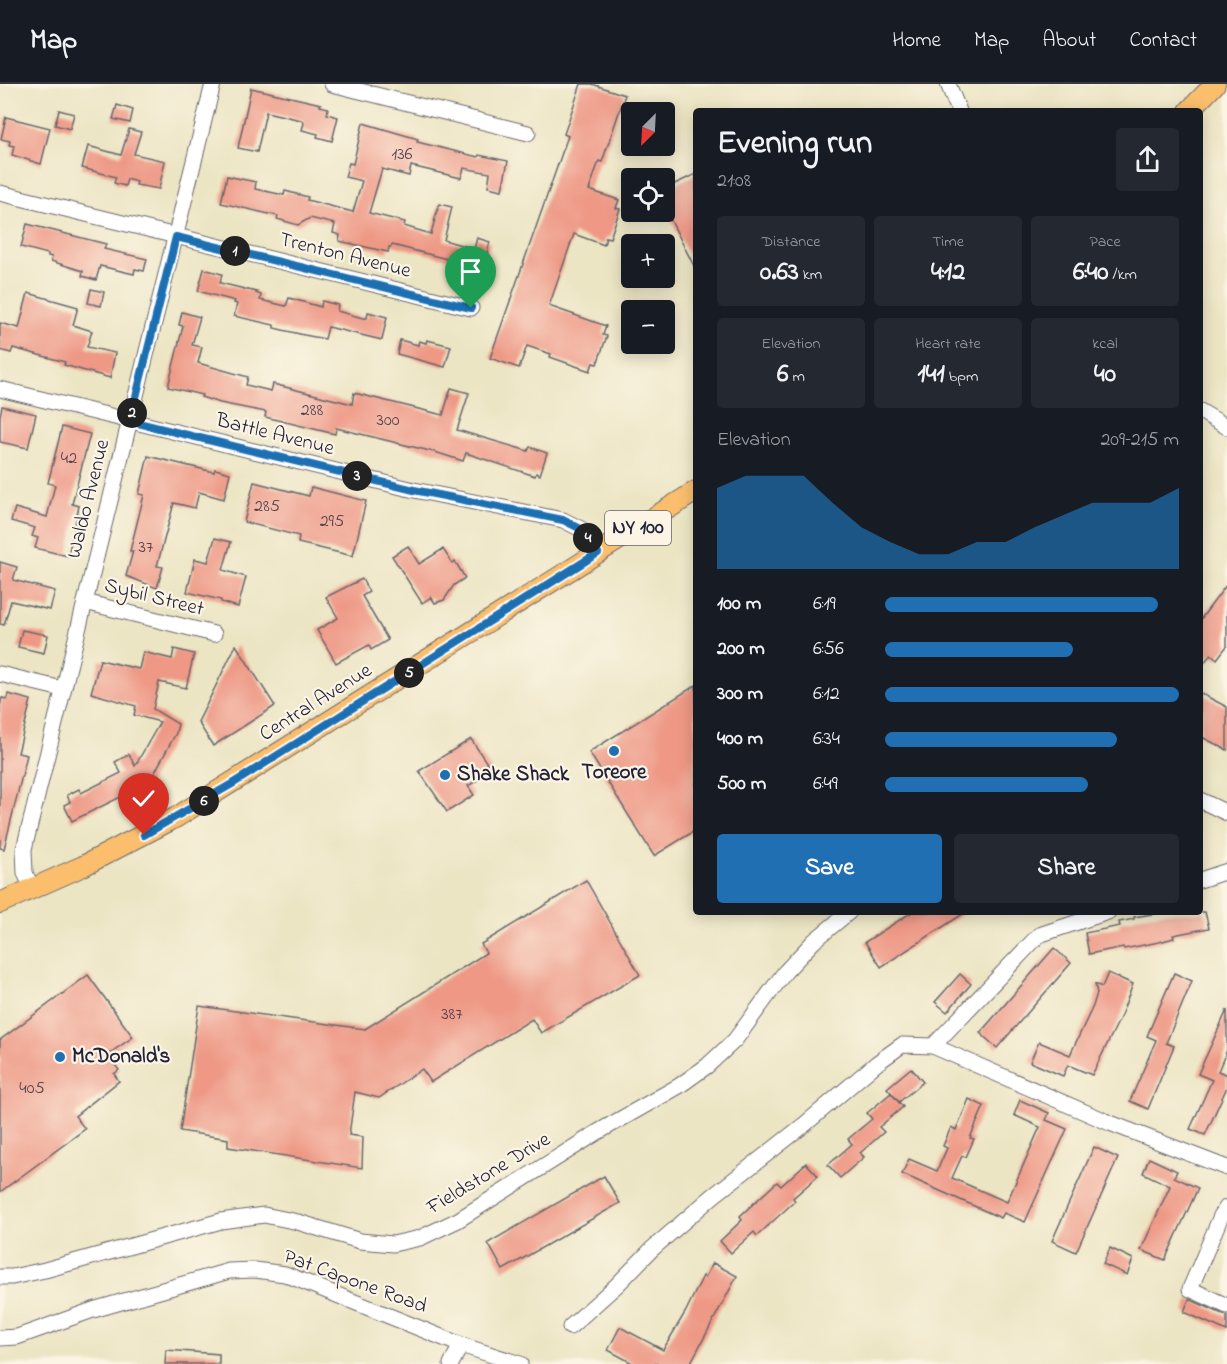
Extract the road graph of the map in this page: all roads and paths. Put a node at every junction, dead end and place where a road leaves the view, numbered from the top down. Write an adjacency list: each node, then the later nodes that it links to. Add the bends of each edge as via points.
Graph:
1 (213, 84): 9 (street, Waldo Avenue)
2 (332, 84): 7 (street)
3 (948, 84): 5 (street)
4 (1215, 84): 6 (main road)
5 (958, 108)
6 (1192, 108)
7 (528, 133)
8 (0, 194): 9 (street, Trenton Avenue)
9 (176, 237): 10 (street, Trenton Avenue); 13 (street, Waldo Avenue)
10 (471, 308)
11 (0, 389): 13 (street, Battle Avenue)
12 (1203, 413): 14 (street)
13 (130, 421): 16 (street, Battle Avenue, via 414,490 563,520 583,530); 17 (street, Waldo Avenue)
14 (1227, 427)
15 (693, 493): 16 (main road, Central Avenue / NY 100)
16 (598, 553): 25 (main road, Central Avenue / NY 100, via 175,818)
17 (85, 602): 18 (street, Sybil Street); 20 (street, Waldo Avenue)
18 (214, 634)
19 (0, 674): 20 (street)
20 (62, 689): 25 (street, Waldo Avenue, via 24,849 25,873)
21 (1203, 801): 22 (street)
22 (1227, 813)
23 (1227, 871): 24 (street)
24 (1203, 878)
25 (32, 888): 26 (main road, Central Avenue / NY 100)
26 (0, 903)
27 (845, 915): 32 (street, Fieldstone Drive, via 785,972 735,1040 707,1066 458,1220 420,1238 393,1244 360,1240 264,1215 221,1221 45,1270)
28 (1099, 915): 29 (street, via 1039,934)
29 (933, 1046): 30 (street, via 1110,1123); 34 (street, via 902,1045 877,1063 652,1249)
30 (1227, 1168)
31 (1227, 1207): 33 (street, via 1190,1290)
32 (0, 1277)
33 (1227, 1306)
34 (570, 1327)
35 (0, 1338): 36 (street, Pat Capone Road, via 17,1337 93,1310 229,1271 255,1270 285,1274)
36 (461, 1345): 37 (street); 38 (street, Pat Capone Road)
37 (452, 1364)
38 (520, 1364)

